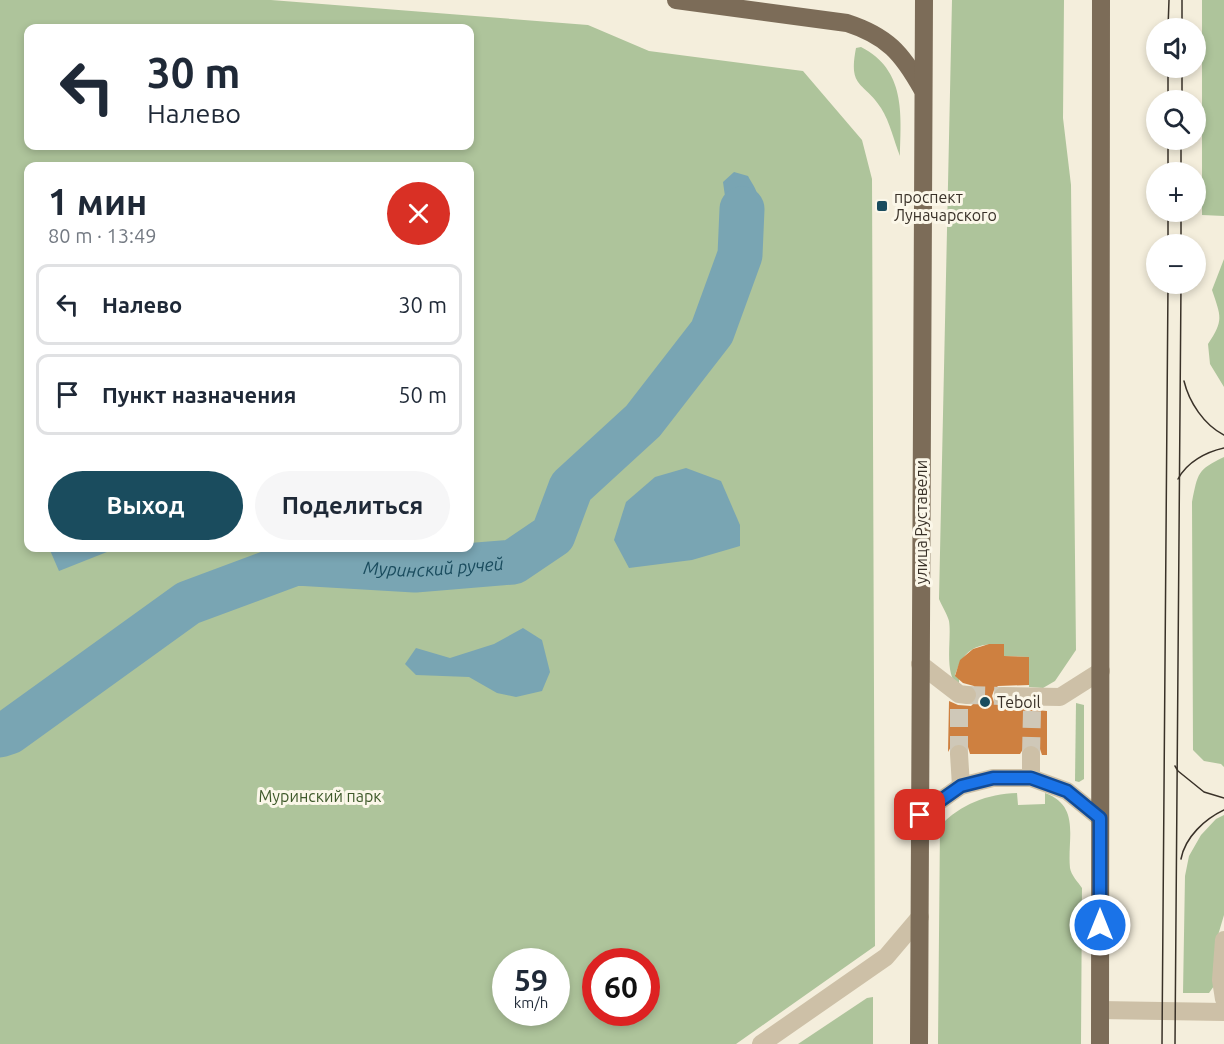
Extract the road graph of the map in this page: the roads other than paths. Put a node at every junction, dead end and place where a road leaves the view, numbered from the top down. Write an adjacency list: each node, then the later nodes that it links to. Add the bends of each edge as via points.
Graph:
1 (676, 0): 4 (main road, via 862,28 886,40 908,63)
2 (924, 0): 4 (main road, улица Руставели)
3 (1101, 0): 6 (main road)
4 (924, 91): 5 (main road, улица Руставели)
5 (920, 664): 8 (street); 13 (main road, улица Руставели)
6 (1101, 671): 7 (street, via 1060,697 1032,703); 14 (main road)
7 (1003, 696)
8 (962, 699)
9 (959, 754): 12 (street)
10 (1031, 754): 11 (street)
11 (1031, 778): 12 (street, via 993,778); 14 (street, via 1067,791)
12 (961, 786): 13 (street)
13 (920, 815): 15 (main road, улица Руставели)
14 (1100, 818): 18 (main road)
15 (920, 916): 20 (street, via 886,957); 21 (main road, улица Руставели)
16 (1224, 940): 17 (street)
17 (1224, 999)
18 (1100, 1010): 19 (street); 22 (main road)
19 (1224, 1012)
20 (761, 1044)
21 (919, 1044)
22 (1100, 1044)

